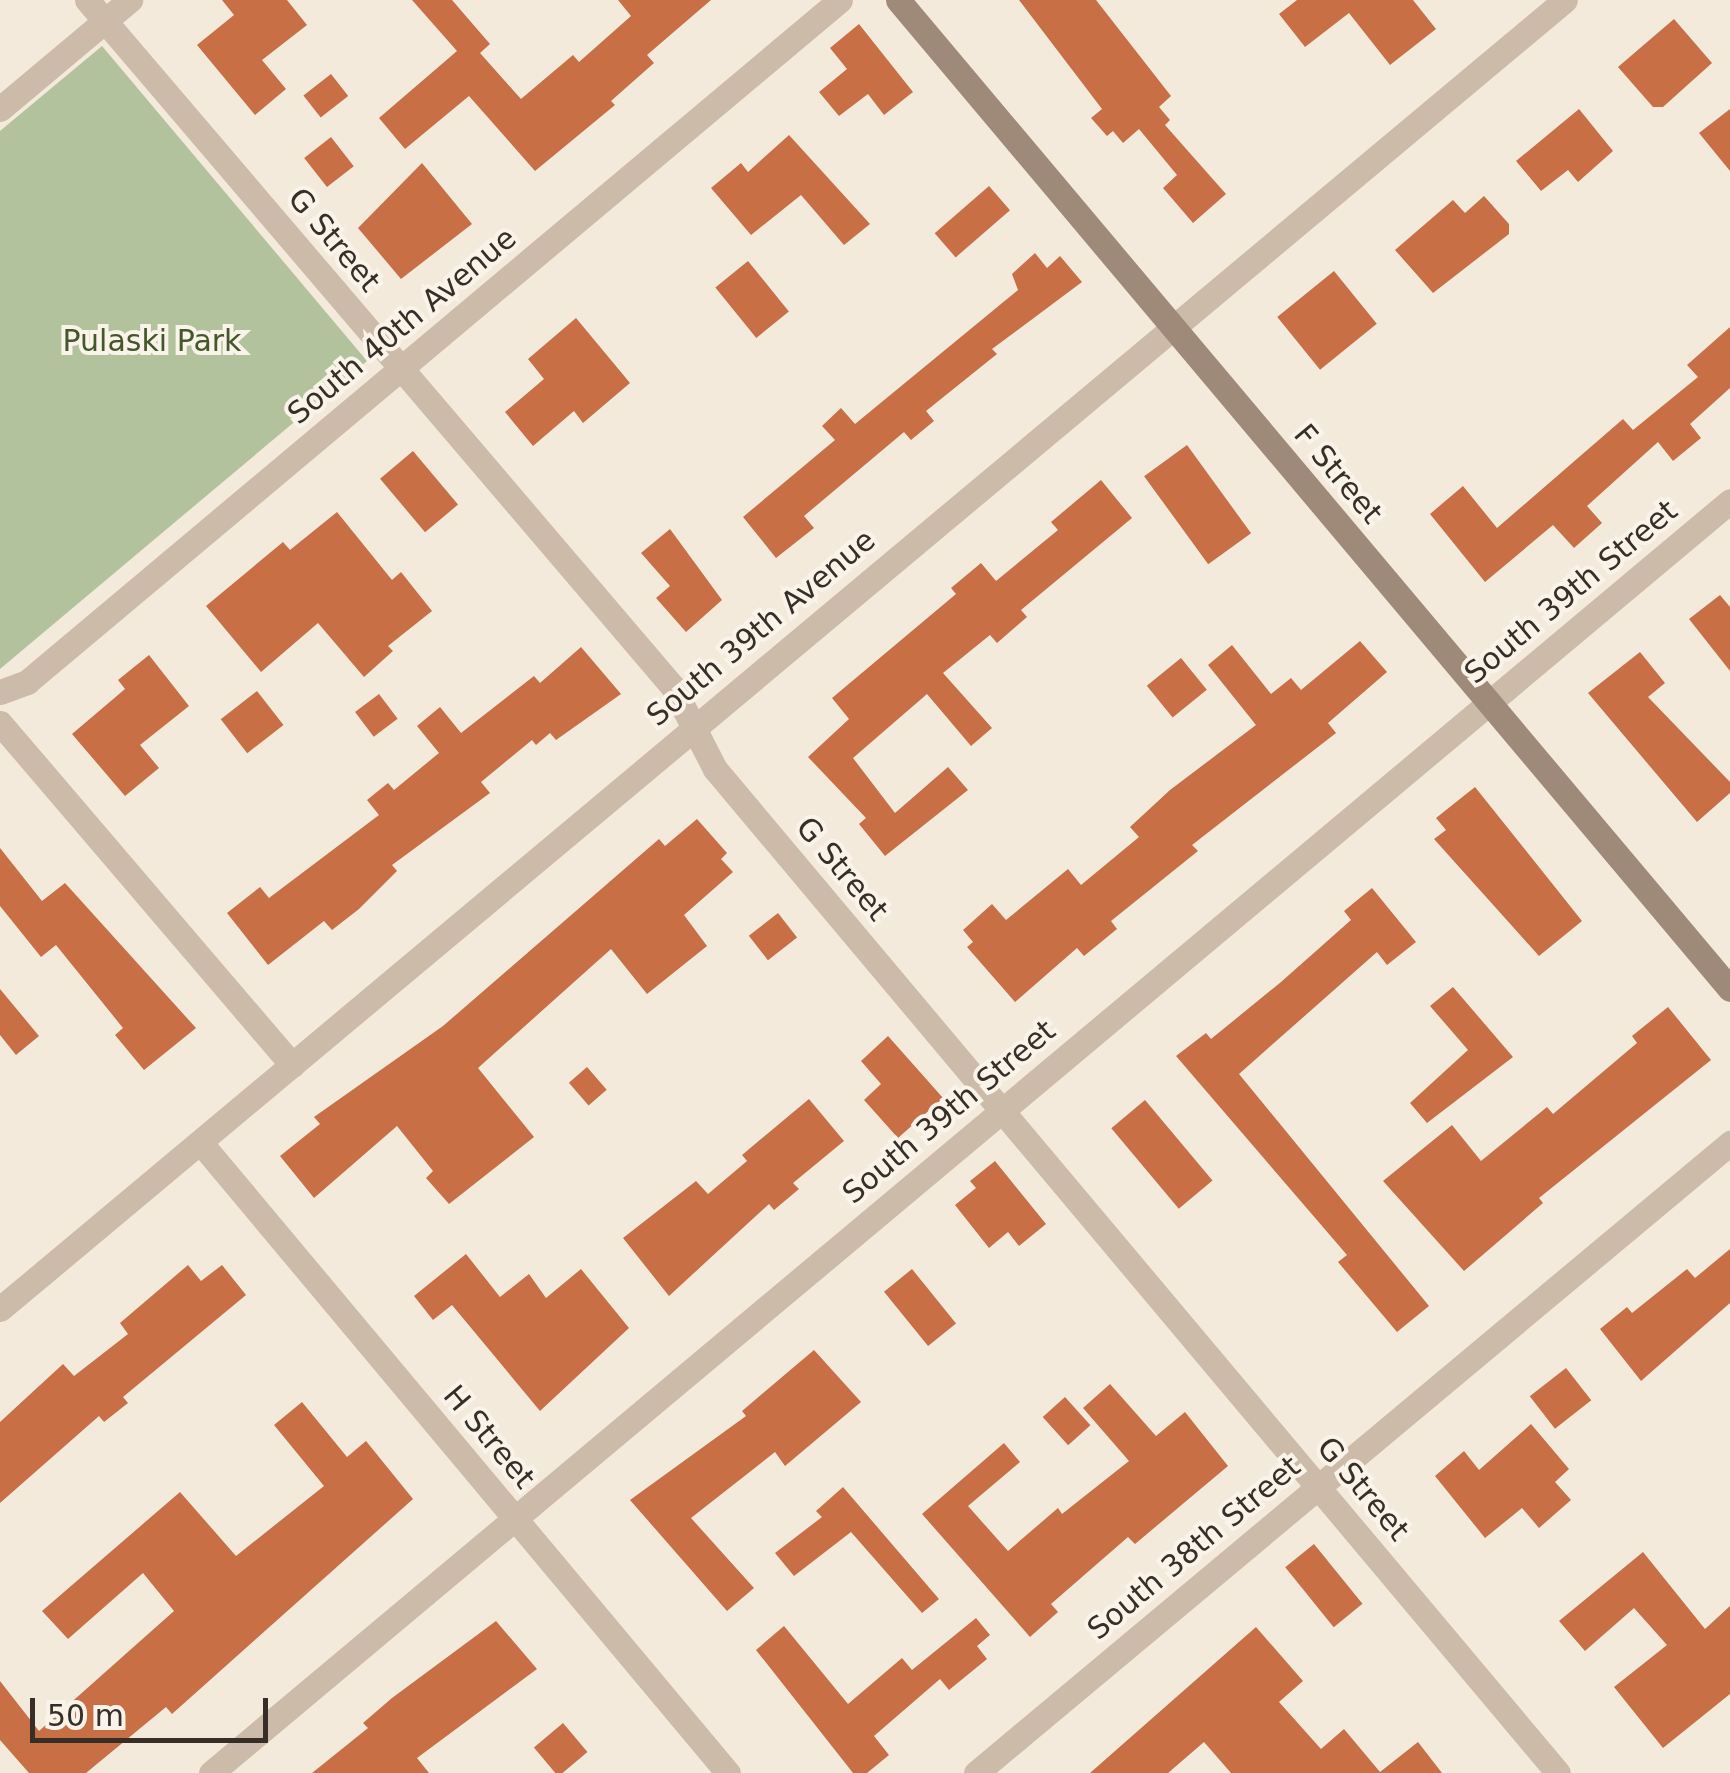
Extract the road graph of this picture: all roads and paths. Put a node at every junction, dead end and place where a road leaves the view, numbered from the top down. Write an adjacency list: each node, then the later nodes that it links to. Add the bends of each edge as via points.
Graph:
1 (87, 0): 7 (street, G Street)
2 (130, 0): 7 (street)
3 (840, 0): 10 (street, South 40th Avenue)
4 (898, 0): 9 (main road, F Street)
5 (1565, 0): 6 (street, South 39th Avenue)
6 (1535, 10): 9 (street, South 39th Avenue)
7 (105, 21): 8 (street); 10 (street, G Street)
8 (0, 110)
9 (1172, 326): 13 (main road, F Street); 15 (street, South 39th Avenue)
10 (401, 370): 12 (street, South 40th Avenue, via 27,682); 15 (street, G Street, via 672,687)
11 (1730, 502): 13 (street, South 39th Street)
12 (0, 692)
13 (1490, 702): 16 (main road, F Street); 18 (street, South 39th Street)
14 (0, 723): 17 (street)
15 (694, 727): 17 (street, South 39th Avenue); 18 (street, G Street, via 716,769)
16 (1730, 988)
17 (292, 1065): 19 (street, South 39th Avenue)
18 (1002, 1110): 22 (street, G Street); 23 (street, South 39th Street)
19 (200, 1142): 21 (street, South 39th Avenue); 23 (street, H Street)
20 (1730, 1143): 22 (street, South 38th Street)
21 (0, 1308)
22 (1317, 1486): 26 (street, South 38th Street); 27 (street, G Street)
23 (514, 1518): 24 (street, South 39th Street); 25 (street, H Street)
24 (211, 1773)
25 (728, 1773)
26 (976, 1773)
27 (1558, 1773)

